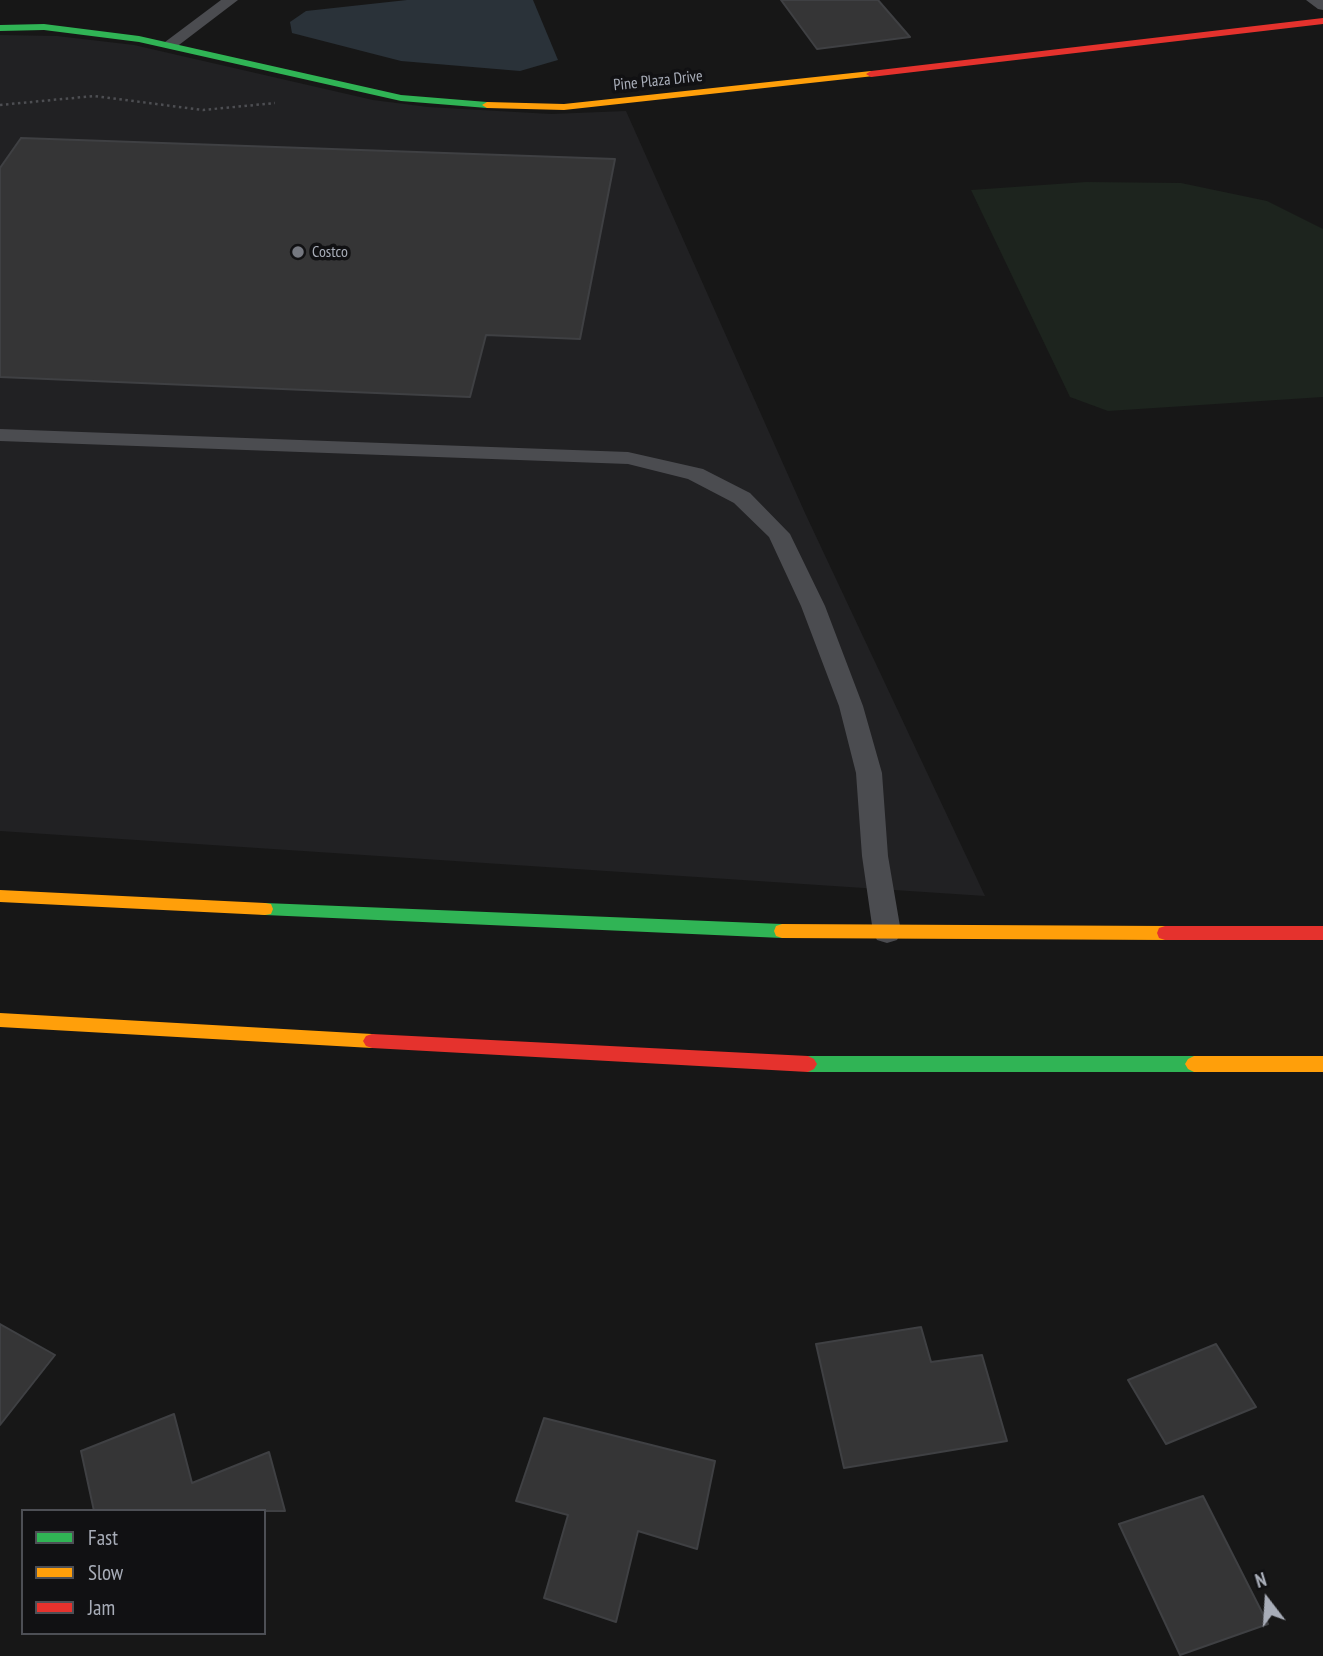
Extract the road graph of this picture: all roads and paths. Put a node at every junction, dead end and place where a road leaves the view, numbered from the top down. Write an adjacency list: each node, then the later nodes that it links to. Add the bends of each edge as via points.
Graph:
1 (231, 0): 6 (lane)
2 (1313, 0): 3 (lane)
3 (1323, 6)
4 (1323, 21): 6 (main road, Pine Plaza Drive, via 564,107 401,98)
5 (0, 28): 6 (main road, Pine Plaza Drive, via 104,33)
6 (170, 45)
7 (282, 101): 8 (path, via 220,110 94,96)
8 (0, 105)
9 (0, 435): 11 (lane, via 628,458 695,474 742,498 779,534 813,606 850,706 869,773 874,856)
10 (0, 896): 11 (main road, via 544,923)
11 (887, 932): 12 (main road)
12 (1323, 933)
13 (0, 1020): 14 (main road, via 796,1063)
14 (1323, 1064)

